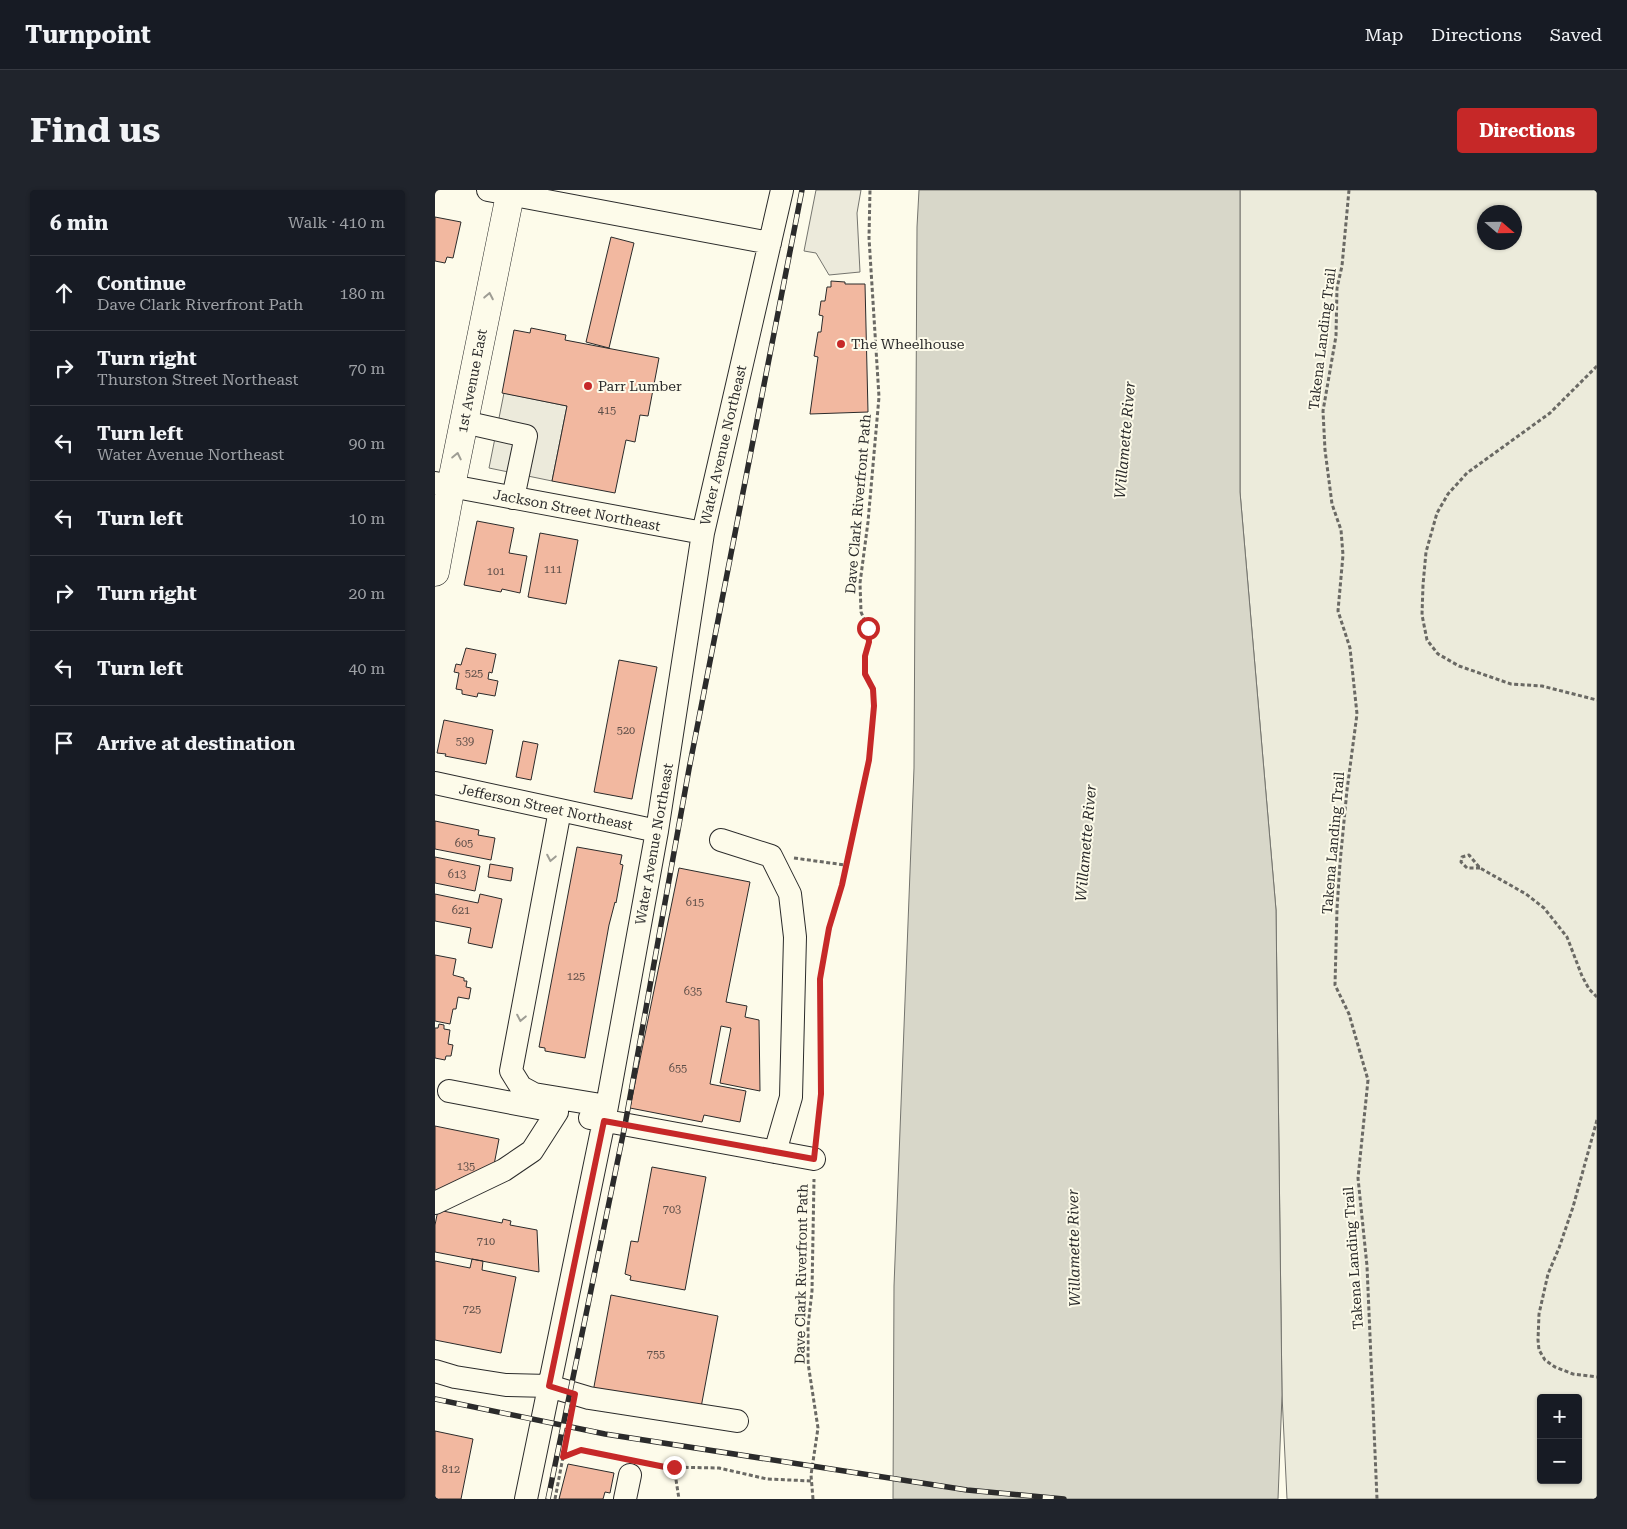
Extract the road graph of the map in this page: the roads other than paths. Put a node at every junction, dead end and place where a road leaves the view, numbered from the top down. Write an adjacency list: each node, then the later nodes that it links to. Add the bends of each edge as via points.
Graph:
1 (782, 190): 3 (street, Water Avenue Northeast)
2 (503, 191): 3 (street); 4 (main road, 1st Avenue East, one-way to 2)
3 (770, 243): 7 (street, Water Avenue Northeast)
4 (464, 422): 5 (main road, 1st Avenue East, one-way to 4); 6 (street, via 526,436)
5 (443, 485): 6 (street, Jackson Street Northeast); 8 (main road, 1st Avenue East)
6 (513, 498): 7 (street, Jackson Street Northeast)
7 (703, 534): 11 (street, Water Avenue Northeast)
8 (435, 572)
9 (435, 783): 10 (street, Jefferson Street Northeast)
10 (560, 810): 11 (street, Jefferson Street Northeast); 15 (street, one-way to 15, via 511,1071 521,1087 534,1094)
11 (657, 831): 15 (street, Water Avenue Northeast)
12 (721, 840): 16 (street, via 771,856 790,894 795,937 791,1097)
13 (449, 1091): 14 (street)
14 (557, 1112): 15 (street); 18 (street, via 532,1151 504,1170)
15 (606, 1114): 16 (street); 20 (street, Water Avenue Northeast)
16 (775, 1152): 17 (street)
17 (814, 1159)
18 (435, 1203)
19 (435, 1371): 20 (street, via 506,1385)
20 (549, 1386): 21 (street, via 589,1398); 23 (street, Water Avenue Northeast)
21 (737, 1421)
22 (632, 1465): 24 (street)
23 (526, 1499)
24 (625, 1499)

